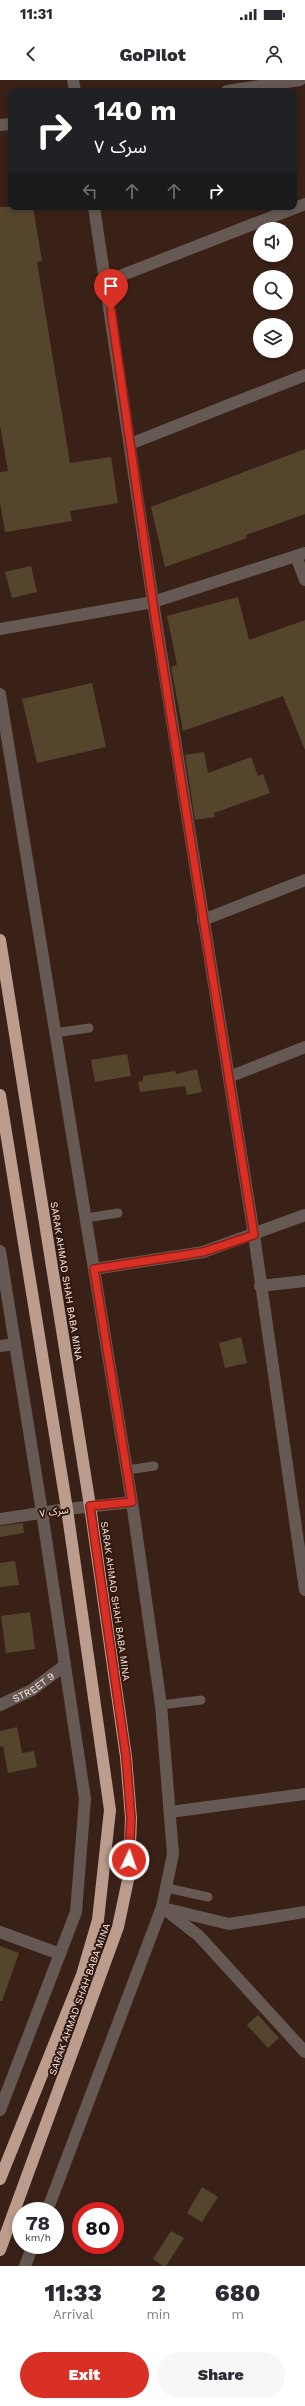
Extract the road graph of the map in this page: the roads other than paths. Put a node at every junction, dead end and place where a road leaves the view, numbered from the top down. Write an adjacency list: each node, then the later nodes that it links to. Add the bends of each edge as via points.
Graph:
1 (300, 80): 2 (street)
2 (247, 88)
3 (95, 210): 5 (street)
4 (290, 210): 5 (street)
5 (107, 281): 7 (street)
6 (305, 375): 7 (street)
7 (130, 444): 10 (street)
8 (300, 555): 9 (street); 10 (street)
9 (305, 580)
10 (153, 602): 11 (street); 14 (street)
11 (0, 630)
12 (0, 694): 17 (street)
13 (305, 880): 14 (street)
14 (203, 920): 19 (street)
15 (0, 940): 34 (highway, SARAK AHMAD SHAH BABA MINA)
16 (89, 1028): 17 (lane)
17 (55, 1033): 23 (street)
18 (305, 1047): 19 (street)
19 (229, 1077): 24 (street)
20 (0, 1094): 35 (highway)
21 (118, 1213): 23 (lane)
22 (305, 1215): 24 (street)
23 (86, 1218): 26 (street)
24 (254, 1235): 26 (street, via 203,1252); 28 (street)
25 (0, 1251): 29 (street)
26 (94, 1269): 32 (street)
27 (305, 1280): 28 (street)
28 (260, 1286): 38 (street)
29 (15, 1344): 30 (street); 36 (street)
30 (0, 1346)
31 (154, 1466): 32 (lane)
32 (127, 1470): 33 (street)
33 (132, 1502): 34 (street, سرک ۷); 42 (street)
34 (90, 1506): 35 (street, سرک ۷); 55 (highway, SARAK AHMAD SHAH BABA MINA, via 126,1756 131,1818 129,1875 118,1926 100,1980)
35 (67, 1509): 36 (street, سرک ۷); 53 (highway, via 110,1810 105,1863 98,1920 82,1975)
36 (42, 1512): 37 (street, سرک ۷); 39 (street)
37 (0, 1519)
38 (305, 1590)
39 (65, 1665): 41 (street, STREET 9, via 32,1690); 50 (street, via 85,1799 76,1912)
40 (202, 1700): 42 (lane)
41 (0, 1705)
42 (161, 1705): 44 (street)
43 (305, 1794): 44 (street)
44 (170, 1812): 45 (street, via 173,1854)
45 (167, 1888): 46 (lane); 47 (street)
46 (208, 1897)
47 (162, 1907): 48 (street, via 229,1924); 51 (street, via 199,1936); 54 (street)
48 (305, 1912)
49 (0, 1932): 50 (street)
50 (60, 1954): 52 (street)
51 (305, 2052)
52 (0, 2110)
53 (0, 2179)
54 (50, 2202)
55 (0, 2250)
56 (30, 2254): 57 (street)
57 (25, 2266)

